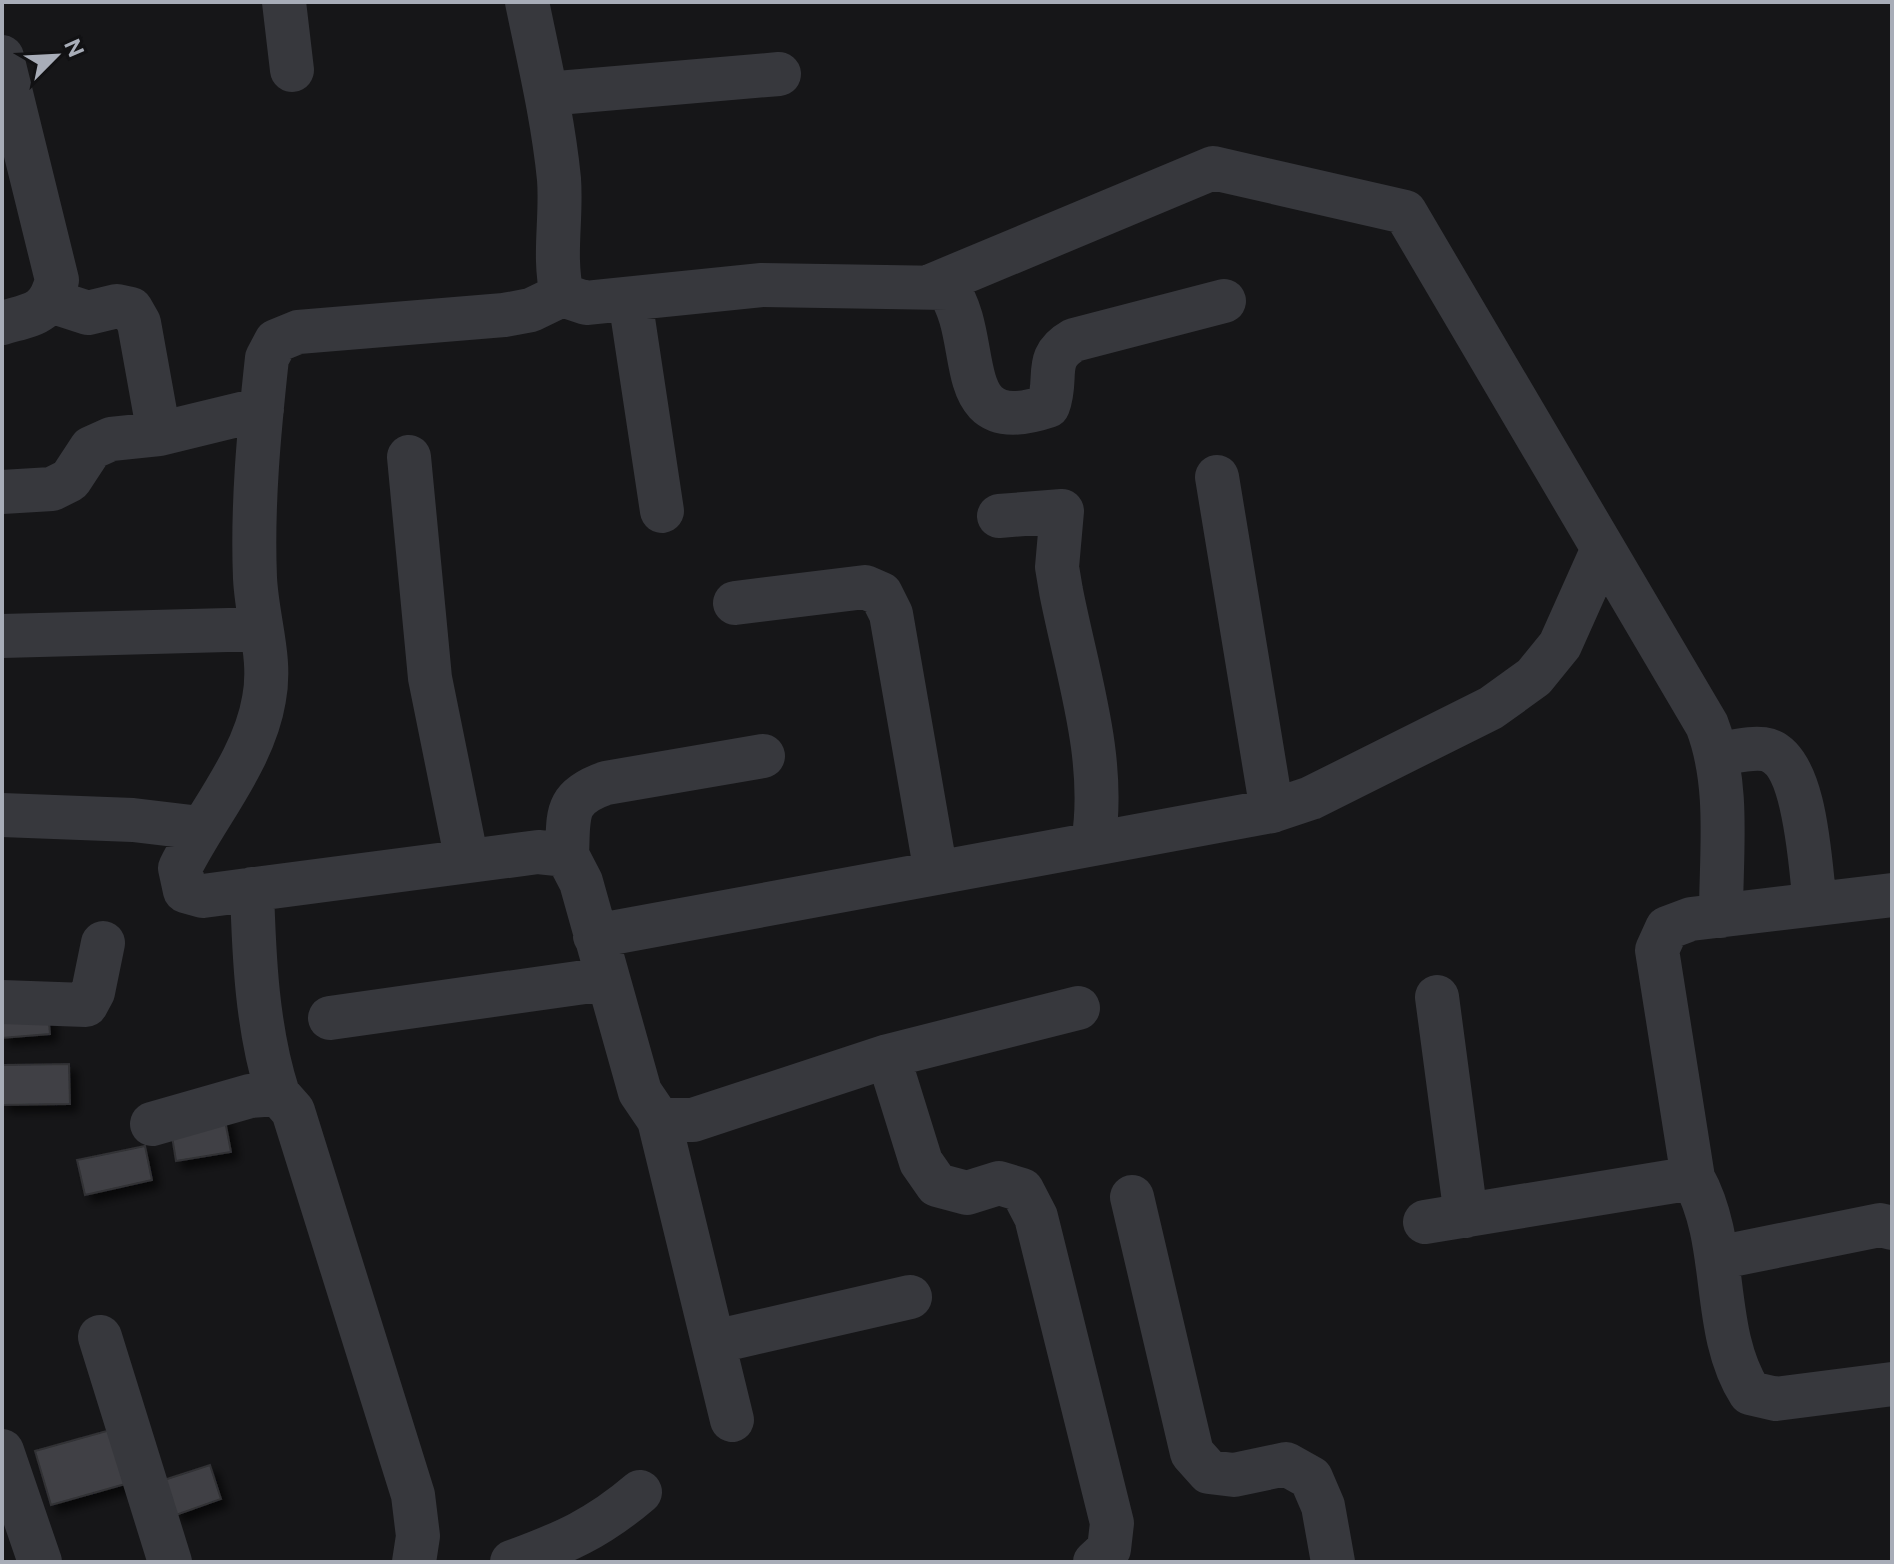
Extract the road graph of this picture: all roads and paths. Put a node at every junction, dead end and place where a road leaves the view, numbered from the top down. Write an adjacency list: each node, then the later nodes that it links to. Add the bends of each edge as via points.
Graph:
1 (284, 2): 4 (street)
2 (527, 2): 6 (street)
3 (2, 57): 10 (street, via 57,280)
4 (292, 70)
5 (779, 74): 6 (street)
6 (546, 94): 8 (street, via 559,179 555,262)
7 (933, 285): 9 (street, via 762,285); 11 (street, via 947,288 957,302 984,406 998,413 1048,406 1054,391 1052,364 1060,349 1074,340); 20 (street, via 1213,168 1405,212)
8 (562, 295): 9 (street, via 586,303); 13 (street, via 531,310 504,315 298,332 276,341 267,358)
9 (630, 299): 18 (street)
10 (51, 301): 12 (street, via 37,313); 14 (street, via 88,313 117,306 131,309 139,323)
11 (1224, 301)
12 (2, 323)
13 (262, 409): 14 (street); 22 (street, via 254,530)
14 (159, 434): 17 (street, via 111,439 91,448 70,480 52,489)
15 (409, 457): 31 (street, via 428,666)
16 (1217, 477): 26 (street)
17 (2, 492)
18 (662, 511)
19 (999, 516): 29 (street, via 1062,511 1057,567 1097,774)
20 (1602, 551): 24 (street, via 1707,725); 26 (street, via 1560,645 1534,677 1491,708 1311,798)
21 (735, 603): 32 (street, via 865,587 881,594 891,614)
22 (261, 629): 23 (street); 28 (street, via 268,665 252,742)
23 (2, 636)
24 (1718, 754): 35 (street, via 1765,749 1785,759 1797,783); 36 (street)
25 (763, 756): 30 (street, via 583,791 570,807)
26 (1272, 811): 29 (street)
27 (2, 815): 28 (street)
28 (200, 828): 33 (street, via 180,868 185,891 203,896)
29 (1093, 843): 32 (street)
30 (567, 855): 31 (street, via 538,852); 37 (street, via 581,882)
31 (467, 861): 33 (street)
32 (936, 873): 37 (street)
33 (252, 889): 45 (street, via 258,990)
34 (1892, 895): 35 (street)
35 (1815, 904): 36 (street)
36 (1721, 916): 48 (street, via 1667,928 1657,950)
37 (595, 936): 39 (street)
38 (103, 943): 41 (street, via 86,1005)
39 (606, 979): 43 (street); 46 (street, via 640,1092)
40 (1437, 997): 48 (street, via 1446,1219)
41 (2, 1002)
42 (1078, 1008): 44 (street)
43 (330, 1018)
44 (888, 1056): 46 (street, via 693,1120); 63 (street, via 921,1162 937,1185 967,1193 999,1183 1022,1190 1036,1217 1112,1523 1109,1549)
45 (278, 1094): 47 (street, via 250,1096); 61 (street, via 293,1111 413,1495 418,1536)
46 (659, 1120): 54 (street)
47 (152, 1124)
48 (1693, 1178): 51 (street, via 1707,1204)
49 (1132, 1197): 64 (street, via 1192,1453 1209,1472 1234,1475 1286,1464 1311,1478 1323,1506)
50 (1892, 1228): 51 (street, via 1880,1225)
51 (1717, 1258): 55 (street, via 1735,1369 1750,1393 1776,1399)
52 (910, 1297): 54 (street)
53 (100, 1337): 60 (street)
54 (714, 1342): 56 (street)
55 (1892, 1384)
56 (732, 1420)
57 (2, 1451): 59 (street)
58 (640, 1492): 62 (street, via 571,1541)
59 (40, 1562)
60 (170, 1562)
61 (414, 1562)
62 (512, 1562)
63 (1095, 1562)
64 (1333, 1562)

